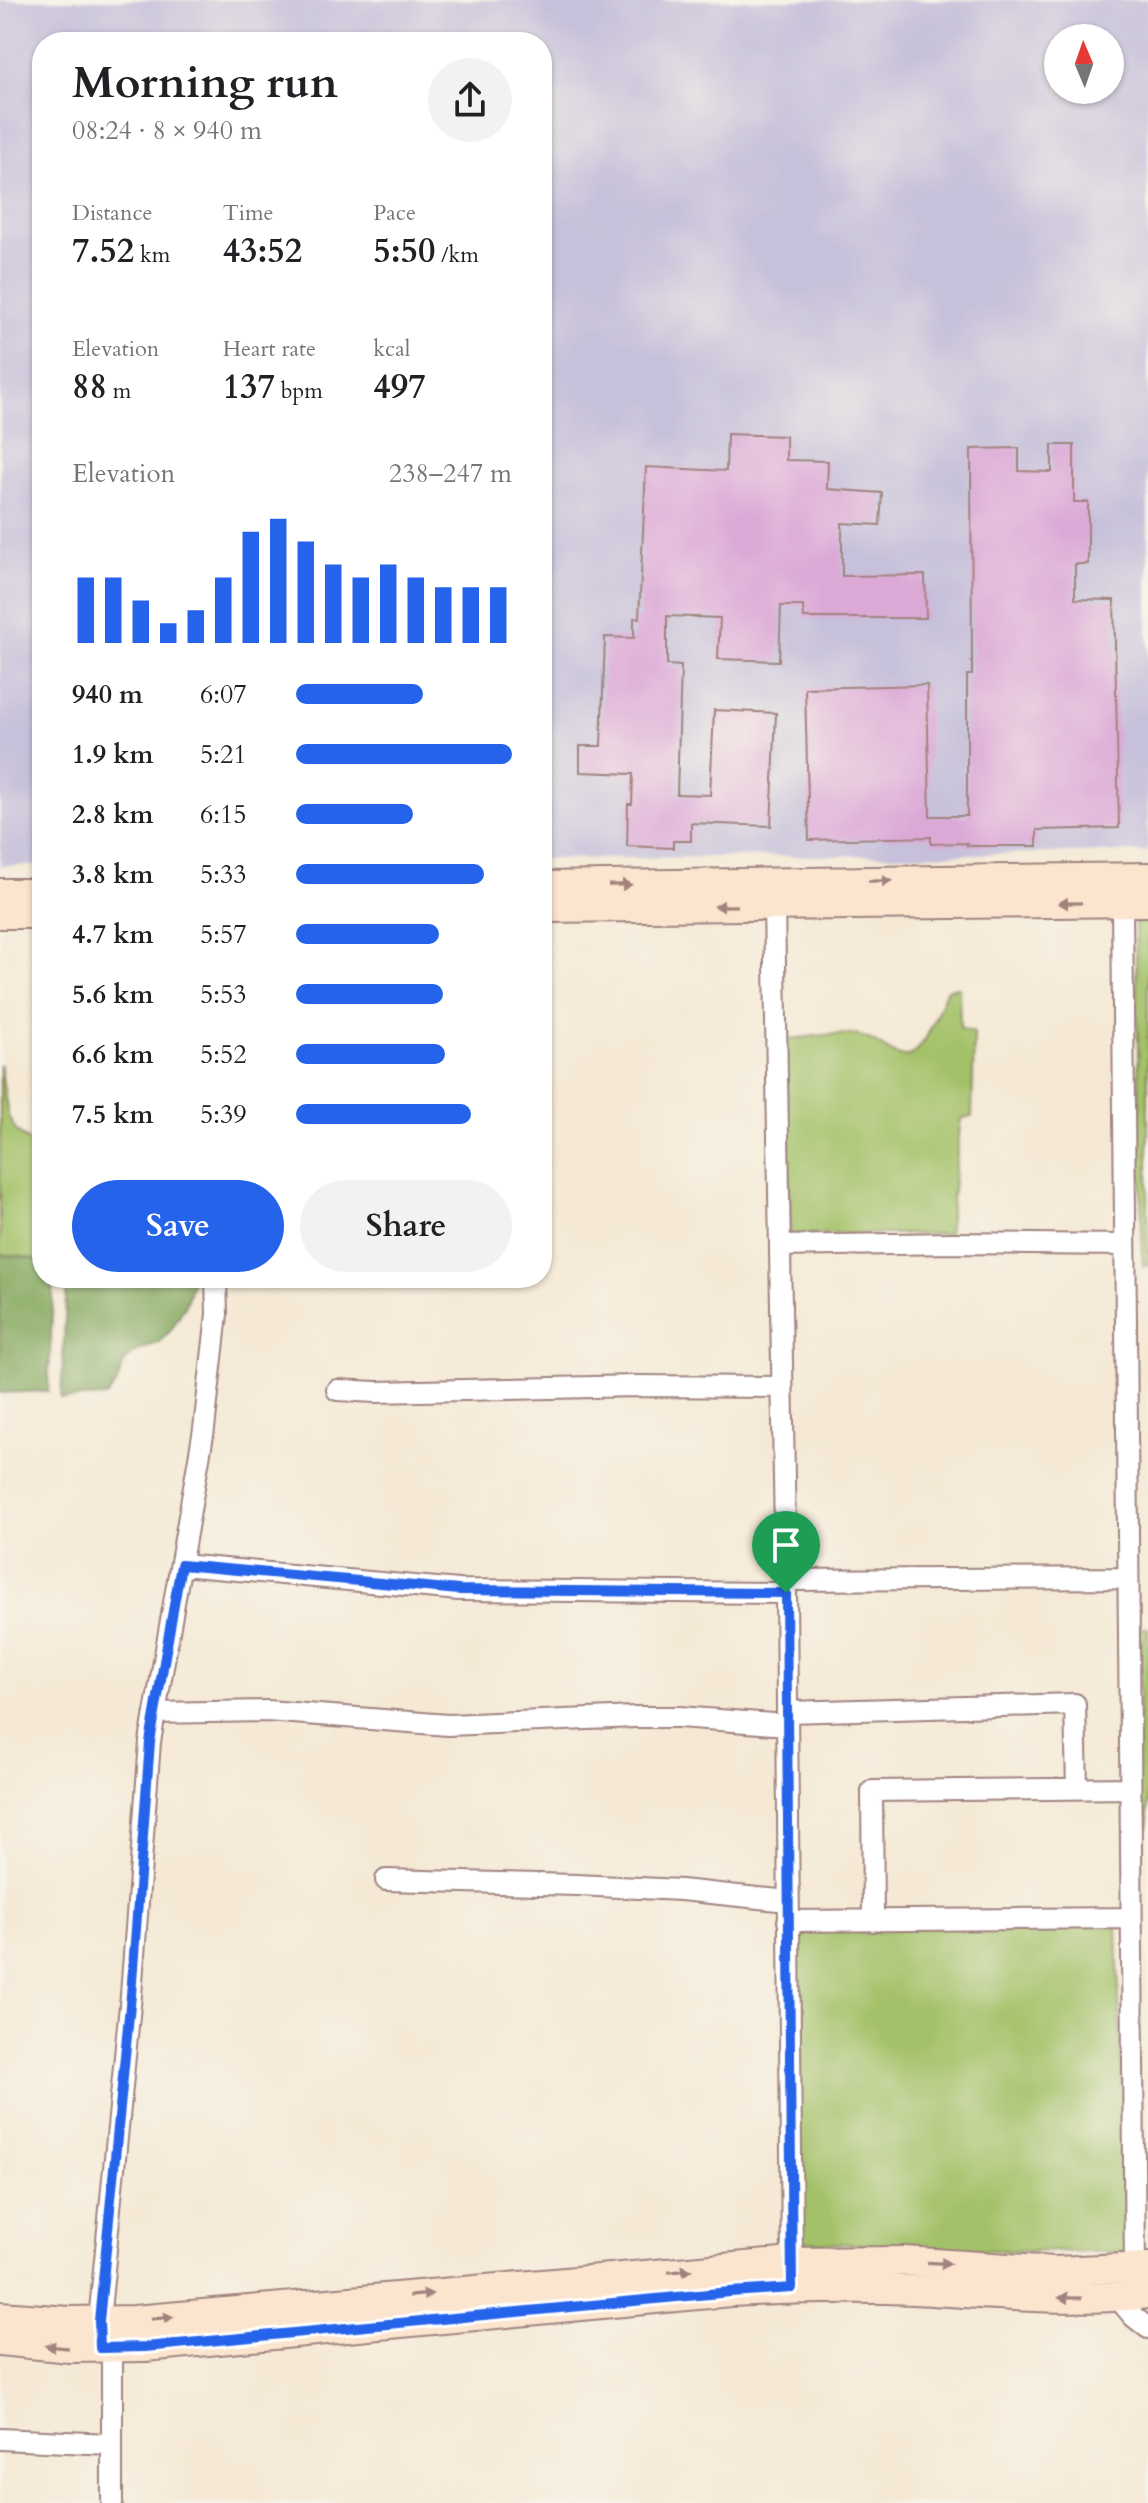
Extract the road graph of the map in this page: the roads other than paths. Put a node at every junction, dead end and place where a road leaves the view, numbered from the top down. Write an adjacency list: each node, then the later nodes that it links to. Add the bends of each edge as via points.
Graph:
1 (552, 886): 2 (street, one-way to 2)
2 (1135, 890): 5 (street, one-way to 5); 9 (street)
3 (0, 893): 4 (street)
4 (32, 893)
5 (774, 906): 6 (street, one-way to 6); 10 (street)
6 (552, 908)
7 (0, 914): 8 (street)
8 (32, 914)
9 (1125, 1245): 10 (street); 15 (street)
10 (780, 1246): 12 (street)
11 (216, 1288): 14 (street, via 204,1429)
12 (782, 1387): 13 (street); 16 (street)
13 (337, 1390)
14 (181, 1565): 16 (street, via 459,1590); 17 (street)
15 (1127, 1578): 16 (street); 20 (street)
16 (786, 1586): 18 (street)
17 (155, 1713): 18 (street, via 267,1711 448,1725 636,1717); 29 (street)
18 (787, 1718): 19 (street, via 1075,1704); 22 (street)
19 (1077, 1788): 20 (street); 24 (street, via 872,1791)
20 (1129, 1788): 23 (street)
21 (386, 1880): 22 (street, via 681,1890)
22 (788, 1911): 24 (street); 25 (street)
23 (1130, 1918): 24 (street); 26 (street)
24 (873, 1921)
25 (792, 2275): 26 (street, via 904,2261 1054,2271); 29 (street, via 157,2318)
26 (1137, 2284): 28 (street, via 1134,2317)
27 (0, 2316): 29 (street)
28 (1148, 2328)
29 (103, 2339): 30 (street, one-way to 30); 32 (street)
30 (0, 2341)
31 (0, 2439): 32 (street)
32 (111, 2444): 33 (street)
33 (112, 2503)

